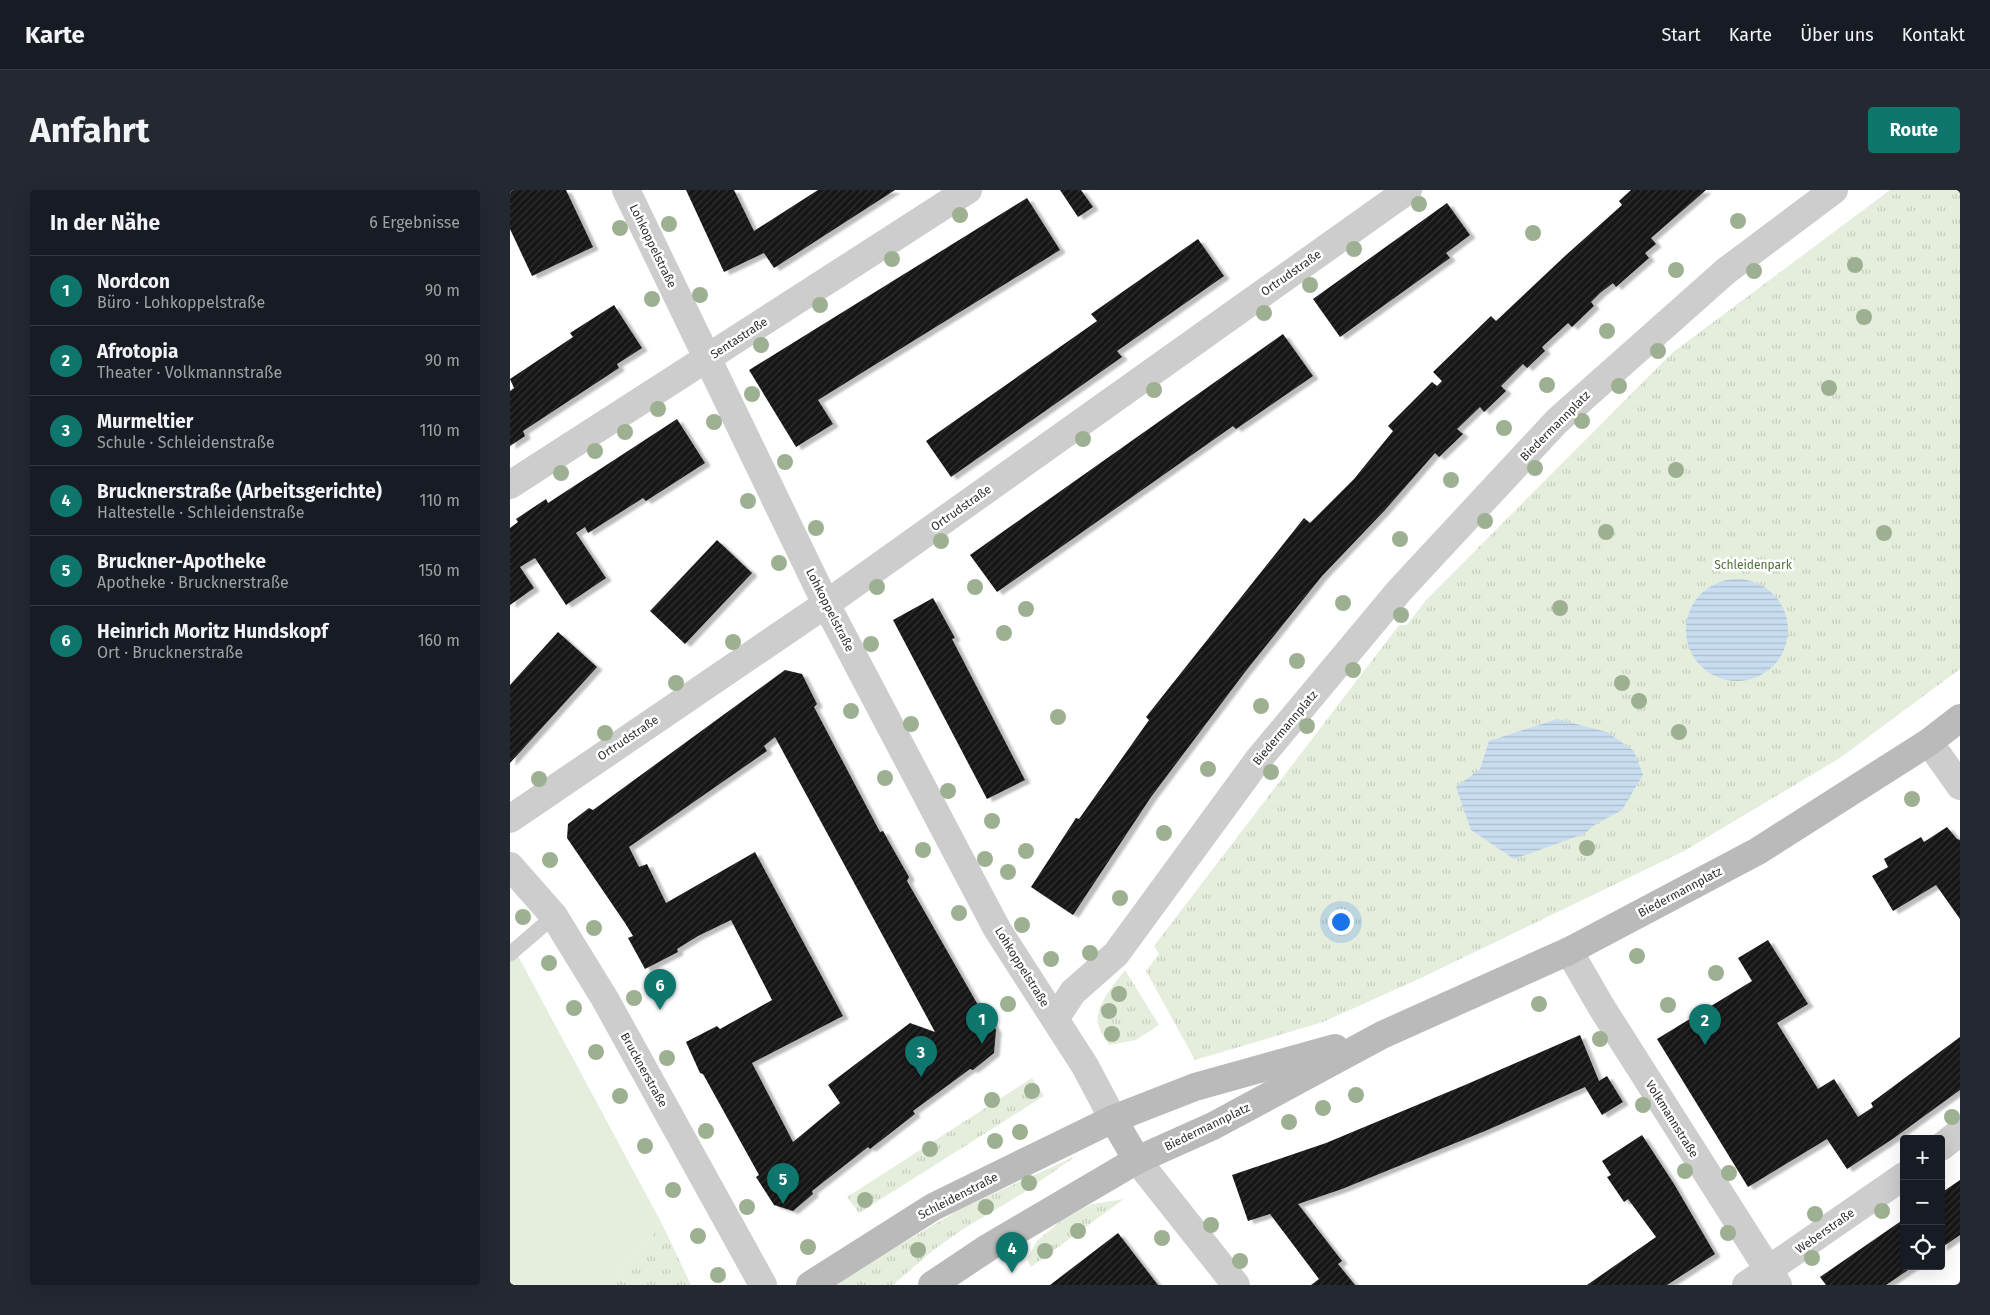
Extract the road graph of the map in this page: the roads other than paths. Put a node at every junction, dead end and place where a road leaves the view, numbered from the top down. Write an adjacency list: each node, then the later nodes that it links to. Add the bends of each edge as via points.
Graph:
1 (626, 190): 5 (street, Lohkoppelstraße)
2 (968, 190): 5 (street, Sentastraße)
3 (1408, 190): 7 (street, Ortrudstraße)
4 (1834, 190): 16 (street, Biedermannplatz, via 1726,271 1550,428 1387,605 1258,760 1116,954 1073,992)
5 (708, 359): 6 (street, Sentastraße); 7 (street, Lohkoppelstraße)
6 (510, 485)
7 (826, 604): 11 (street, Ortrudstraße); 16 (street, Lohkoppelstraße, via 997,929)
8 (1960, 718): 9 (main road, Biedermannplatz)
9 (1929, 742): 10 (street); 14 (main road, Biedermannplatz, via 1758,851)
10 (1960, 786)
11 (510, 819)
12 (510, 866): 13 (street, Brucknerstraße)
13 (554, 916): 15 (lane); 24 (street, Brucknerstraße, via 605,999)
14 (1568, 951): 17 (main road, Biedermannplatz); 23 (street, Volkmannstraße)
15 (510, 954)
16 (1055, 1019): 18 (street)
17 (1382, 1035): 18 (main road, Biedermannplatz, via 1195,1087); 21 (main road, Biedermannplatz, via 1213,1126)
18 (1113, 1119): 21 (main road); 25 (main road, Schleidenstraße, via 932,1206)
19 (1960, 1132): 20 (street)
20 (1945, 1144)
21 (1137, 1160): 26 (main road, via 989,1247); 27 (street)
22 (1900, 1179): 23 (street, Weberstraße)
23 (1764, 1280)
24 (763, 1285)
25 (810, 1285)
26 (932, 1285)
27 (1236, 1285)

